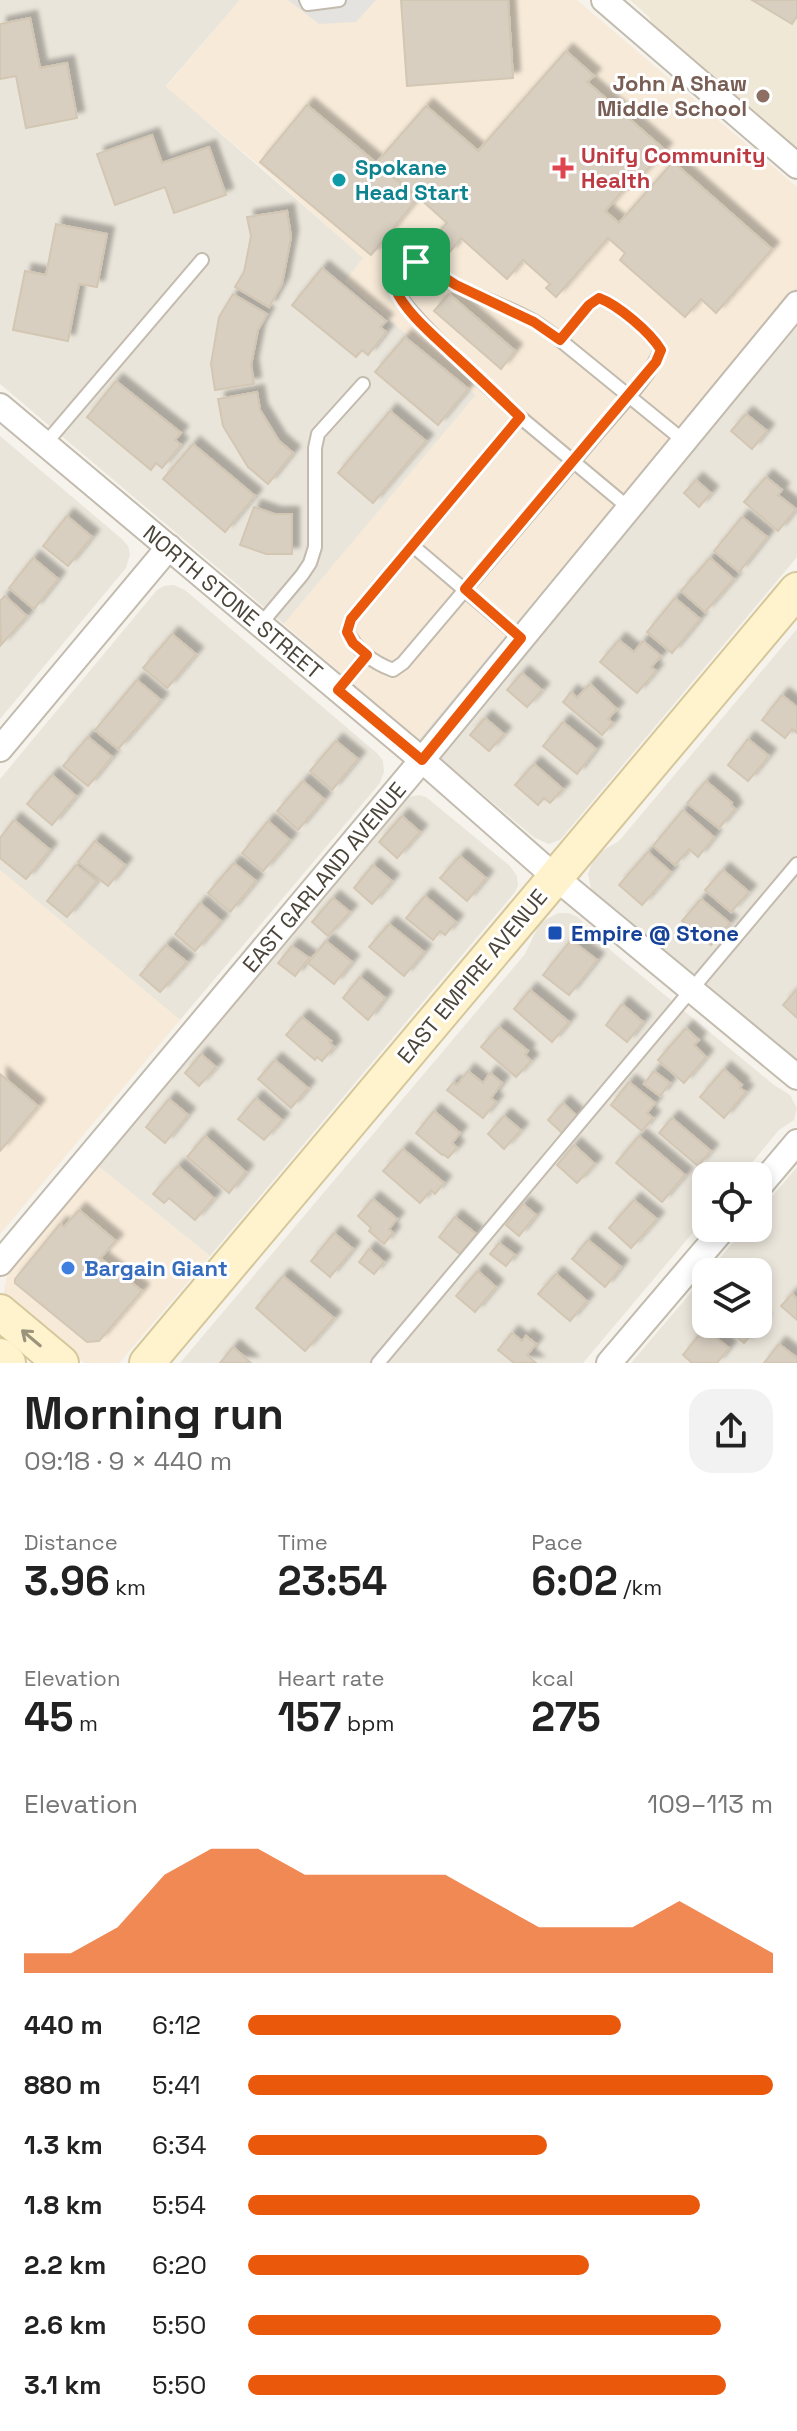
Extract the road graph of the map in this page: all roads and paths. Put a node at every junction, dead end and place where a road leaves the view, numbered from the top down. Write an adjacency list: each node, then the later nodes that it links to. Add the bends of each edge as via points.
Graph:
1 (306, 0): 2 (lane)
2 (339, 0)
3 (604, 0): 4 (street)
4 (797, 166)
5 (202, 260): 13 (lane)
6 (797, 304): 12 (street, EAST GARLAND AVENUE)
7 (560, 340): 9 (lane); 9 (lane, via 589,305 599,298 609,302 661,350); 11 (lane, via 426,266 406,262 398,268 394,286 423,325)
8 (363, 384): 20 (lane, via 318,434 315,547 310,563)
9 (628, 395): 12 (lane); 14 (lane)
10 (0, 406): 13 (street, NORTH STONE STREET)
11 (520, 417): 14 (lane); 16 (lane)
12 (684, 441): 15 (street, EAST GARLAND AVENUE)
13 (45, 444): 17 (street, NORTH STONE STREET)
14 (573, 462): 15 (lane); 18 (lane)
15 (629, 508): 21 (street, EAST GARLAND AVENUE)
16 (413, 546): 18 (lane); 22 (lane, via 351,619 347,632)
17 (169, 547): 20 (street, NORTH STONE STREET); 24 (street)
18 (465, 589): 21 (lane); 22 (lane, via 393,670)
19 (797, 590): 27 (street, EAST EMPIRE AVENUE)
20 (260, 625): 23 (street, NORTH STONE STREET)
21 (521, 638): 25 (street, EAST GARLAND AVENUE)
22 (367, 655): 23 (lane)
23 (338, 690): 25 (street, NORTH STONE STREET)
24 (0, 749)
25 (422, 760): 27 (street, NORTH STONE STREET); 33 (street, EAST GARLAND AVENUE)
26 (797, 864): 28 (lane)
27 (555, 877): 28 (street, NORTH STONE STREET); 38 (street, EAST EMPIRE AVENUE)
28 (692, 992): 29 (street, NORTH STONE STREET); 39 (lane)
29 (797, 1077)
30 (797, 1142): 31 (street)
31 (772, 1171)
32 (712, 1242): 40 (street)
33 (0, 1263)
34 (0, 1312): 37 (street, one-way to 34)
35 (0, 1356): 36 (street)
36 (8, 1363)
37 (61, 1363)
38 (147, 1363)
39 (378, 1363)
40 (609, 1363)

